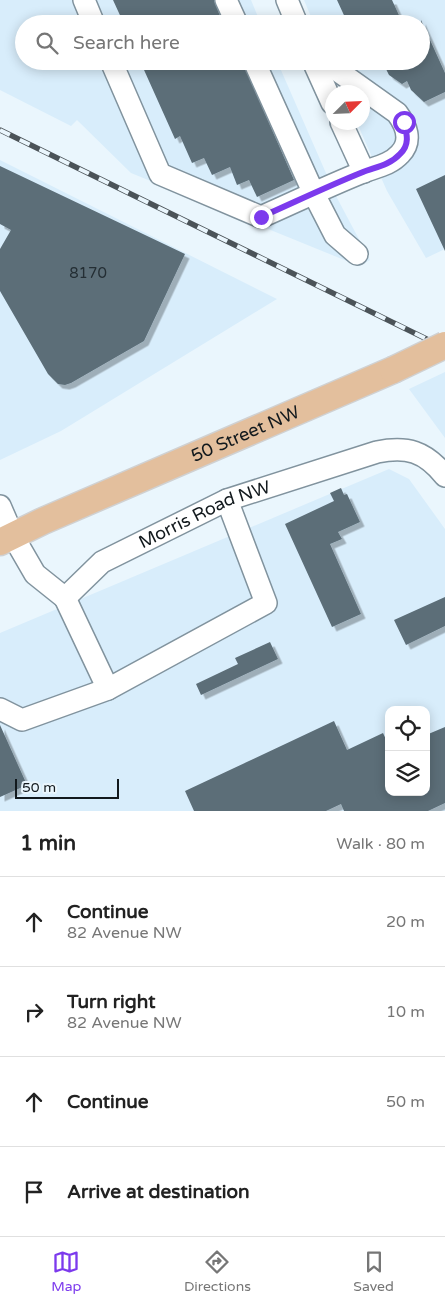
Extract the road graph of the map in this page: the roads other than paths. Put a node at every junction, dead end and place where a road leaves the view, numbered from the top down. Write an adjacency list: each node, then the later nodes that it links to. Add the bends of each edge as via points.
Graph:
1 (84, 0): 4 (street)
2 (226, 0): 5 (street)
3 (286, 0): 6 (street)
4 (90, 15)
5 (233, 15)
6 (293, 15)
7 (115, 70): 14 (street, via 160,174 261,217)
8 (258, 70): 14 (street)
9 (317, 70): 11 (street)
10 (337, 70): 13 (street, via 397,113 407,133 407,142 401,153 390,162)
11 (325, 88)
12 (345, 130): 13 (street)
13 (364, 172): 14 (street)
14 (314, 194): 15 (street, via 335,235)
15 (356, 254)
16 (445, 345): 19 (main road, 50 Street NW, bridge, via 43,521)
17 (445, 476): 18 (street, Morris Road NW, via 430,460 413,451 394,448)
18 (227, 500): 20 (street, Morris Road NW, via 102,562); 21 (street, via 266,603)
19 (4, 526): 20 (street, via 35,574)
20 (64, 598): 21 (street)
21 (108, 689): 22 (street, via 22,720)
22 (0, 708)

